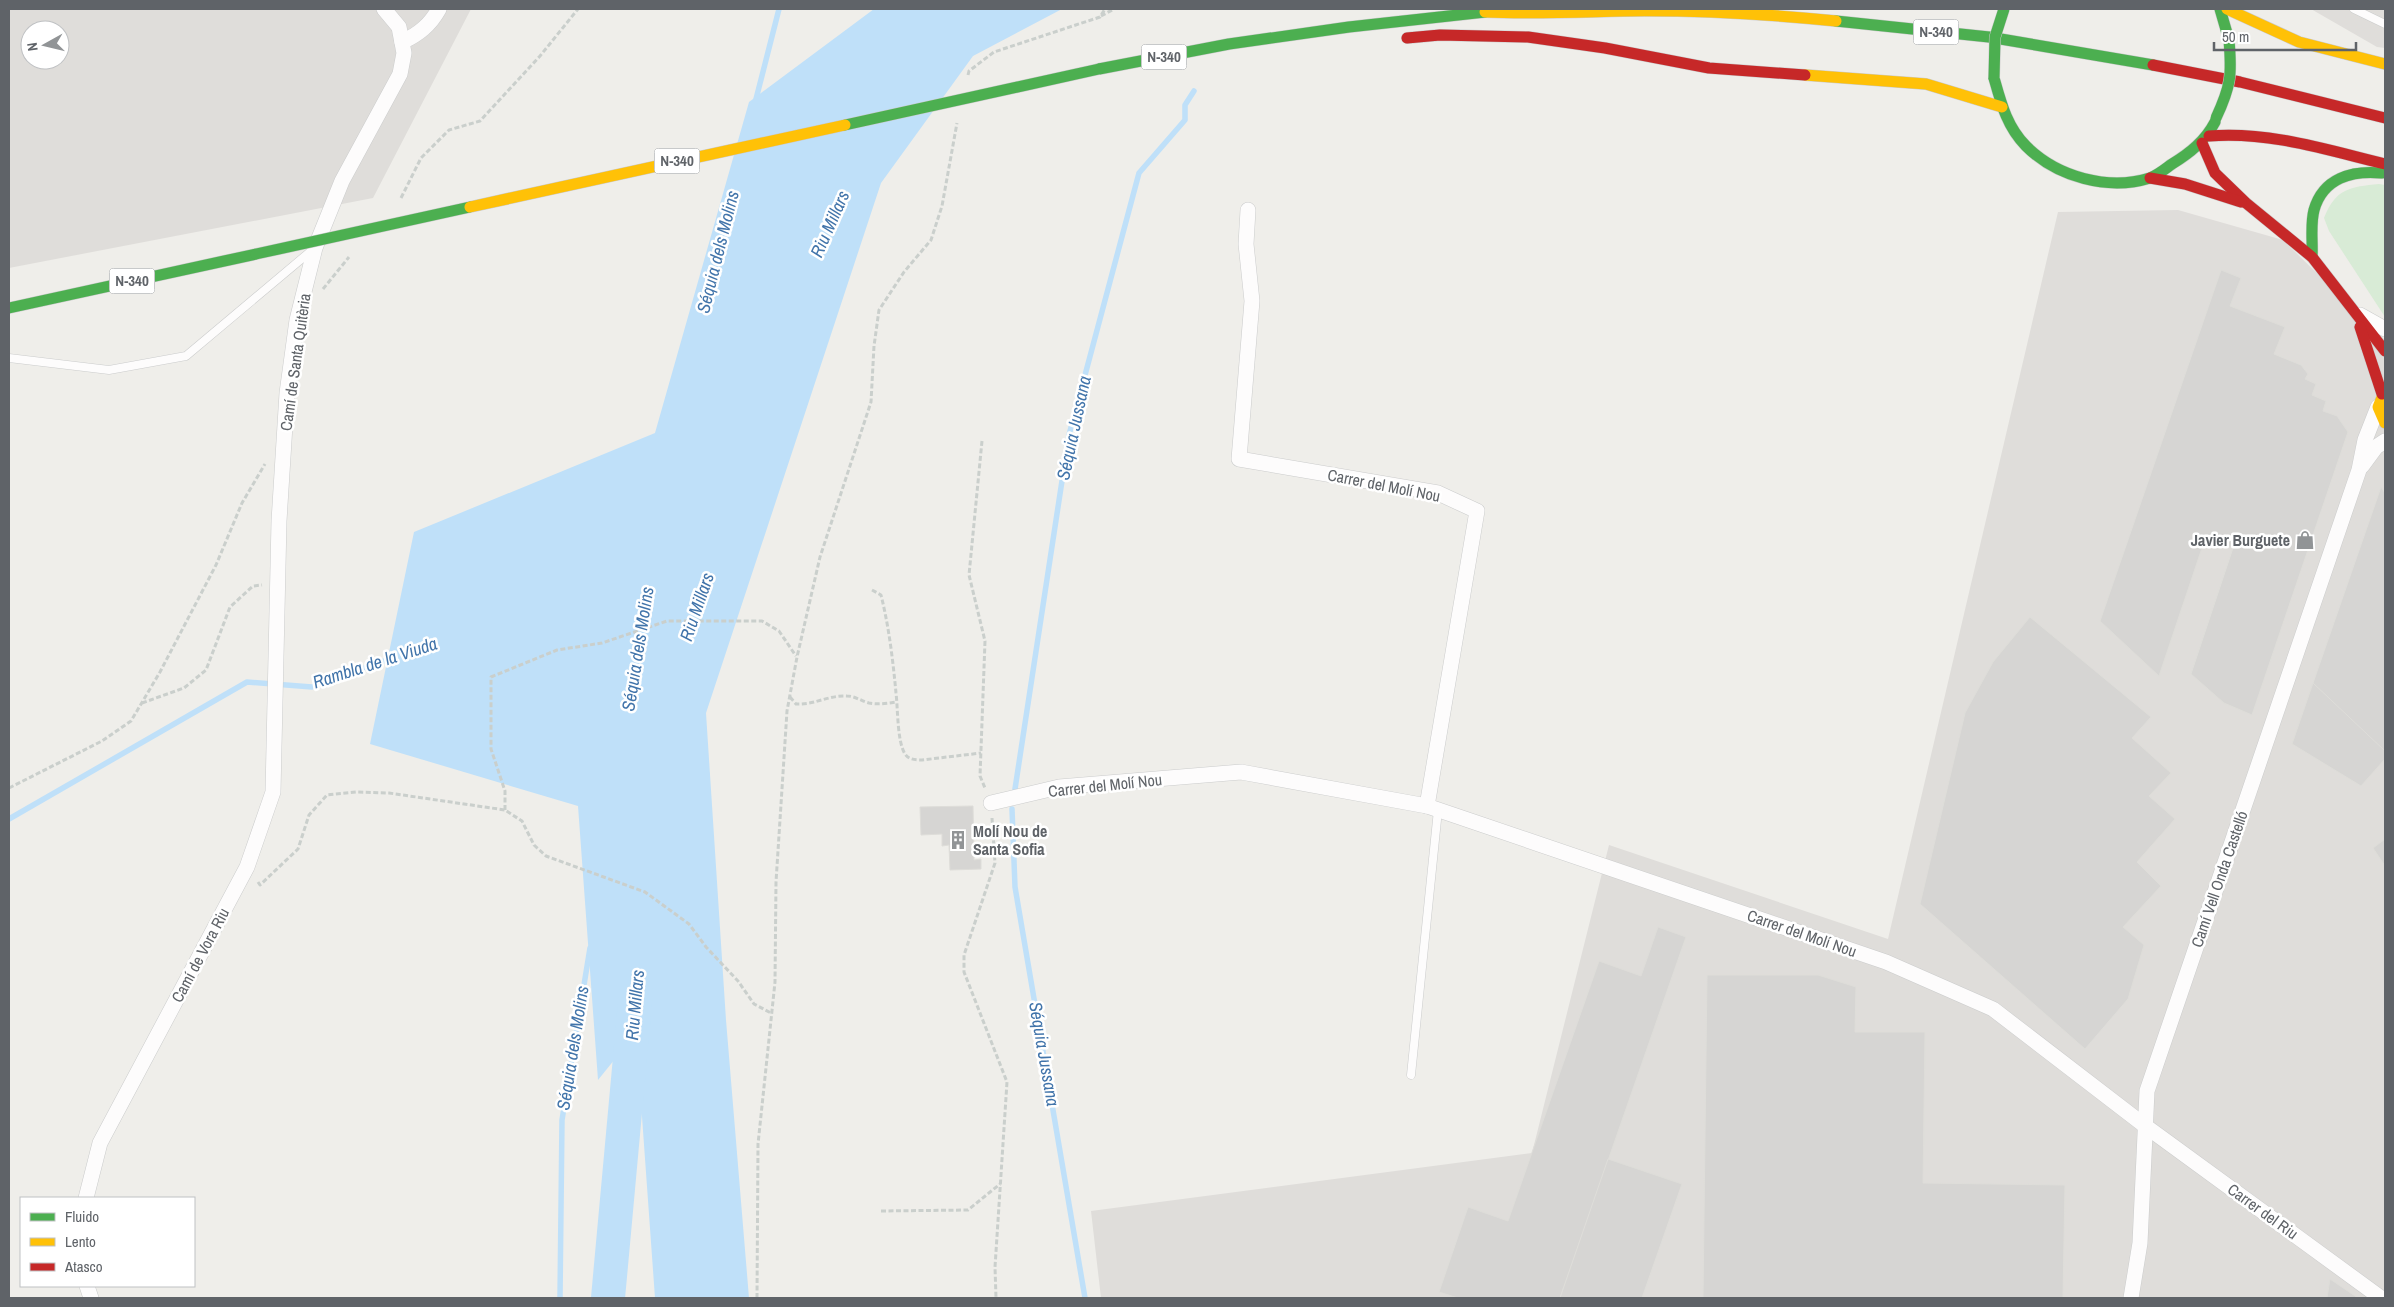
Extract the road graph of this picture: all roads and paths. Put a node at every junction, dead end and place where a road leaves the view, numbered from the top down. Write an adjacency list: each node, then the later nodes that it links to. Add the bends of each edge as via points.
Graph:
1 (384, 9): 17 (street, via 399,27)
2 (439, 9): 17 (street, via 419,34)
3 (578, 9): 27 (path, via 540,56 480,120 449,130 421,158)
4 (1105, 9): 12 (path)
5 (1114, 9): 12 (path)
6 (1490, 9): 11 (main road)
7 (2004, 9): 20 (main road, bridge, via 1995,37 1994,78)
8 (2220, 9): 23 (main road, bridge, via 2229,40 2228,93)
9 (2227, 9): 18 (main road, via 2299,42)
10 (2354, 9): 13 (lane)
11 (1478, 12): 14 (main road, N-340); 22 (main road, N-340, via 1624,11 1783,16 1990,37 2240,82)
12 (1100, 17): 19 (path, via 994,52 968,71)
13 (2385, 24)
14 (1349, 27): 15 (main road); 34 (main road, N-340, bridge, via 1228,44 1099,69)
15 (1372, 37)
16 (1396, 39): 20 (main road, via 1440,35 1528,38 1605,48 1709,68 1926,84)
17 (402, 42): 30 (street, Camí de Santa Quitèria, via 404,54 400,74 342,181)
18 (2385, 64)
19 (967, 80)
20 (2002, 107): 26 (main road, via 2014,132 2053,168 2100,181)
21 (959, 116): 47 (path, via 942,206 931,240 904,272 879,310 871,402 820,557)
22 (2385, 118)
23 (2205, 139): 24 (main road, via 2233,134 2273,137); 26 (main road); 28 (main road, via 2215,173)
24 (2385, 164)
25 (2385, 173): 32 (main road, via 2347,173 2327,185 2314,210)
26 (2150, 178): 28 (main road, via 2185,184)
27 (398, 202)
28 (2246, 203): 32 (main road)
29 (1248, 210): 55 (street, Carrer del Molí Nou, via 1246,244 1252,301 1239,459 1438,493 1477,511)
30 (314, 248): 38 (lane, via 186,356 109,370); 45 (street, Camí de Santa Quitèria, via 297,320 287,393 278,521)
31 (352, 254): 33 (path)
32 (2312, 257): 35 (main road)
33 (318, 295)
34 (9, 308)
35 (2355, 312): 36 (street); 37 (main road); 39 (main road)
36 (2385, 329)
37 (2385, 351)
38 (9, 358)
39 (2382, 397): 40 (main road); 44 (street, Camí Vell Onda Castelló, via 2365,440)
40 (2385, 423)
41 (982, 440): 52 (path, via 969,574 985,641)
42 (2385, 441): 44 (street, Camí Vell Onda Castelló, via 2376,447)
43 (265, 463): 51 (path, via 242,503 216,564)
44 (2359, 470): 60 (street, Camí Vell Onda Castelló, via 2146,1091)
45 (278, 582): 49 (street, Camí de Santa Quitèria); 51 (path, via 253,586 230,607 206,670 184,688)
46 (872, 590): 50 (path, via 881,595 884,605)
47 (797, 657): 48 (path); 56 (path, via 779,631 762,621 667,621 602,643 557,650 491,677 491,749 505,791)
48 (790, 697): 50 (path, via 796,704 846,696 868,702); 58 (path, via 776,882 777,935)
49 (277, 701): 57 (street, Camí de Vora Riu, via 274,792)
50 (897, 702): 52 (path, via 905,754 913,760)
51 (141, 703): 53 (path, via 131,721 102,741)
52 (981, 752): 54 (path, via 980,776)
53 (9, 788)
54 (991, 803): 55 (street, Carrer del Molí Nou, via 1059,787 1241,772); 61 (path, via 995,863 964,955 964,972 1007,1082)
55 (1432, 808): 59 (lane); 60 (street, Carrer del Molí Nou, via 1886,962 1993,1009)
56 (504, 810): 57 (path, via 389,793 327,795 309,816 298,848 260,885); 58 (path, via 522,821 534,845 546,856 645,892 689,924 738,980 754,1004)
57 (247, 867): 62 (street, Camí de Vora Riu, via 100,1143)
58 (772, 1013): 64 (path, via 758,1144)
59 (1411, 1075)
60 (2144, 1125): 66 (street, Camí Vell Onda Castelló, via 2140,1242); 67 (street, Carrer del Riu)
61 (1000, 1184): 63 (path, via 968,1210); 65 (path)
62 (86, 1197)
63 (881, 1211)
64 (757, 1298)
65 (996, 1298)
66 (2131, 1298)
67 (2381, 1298)

